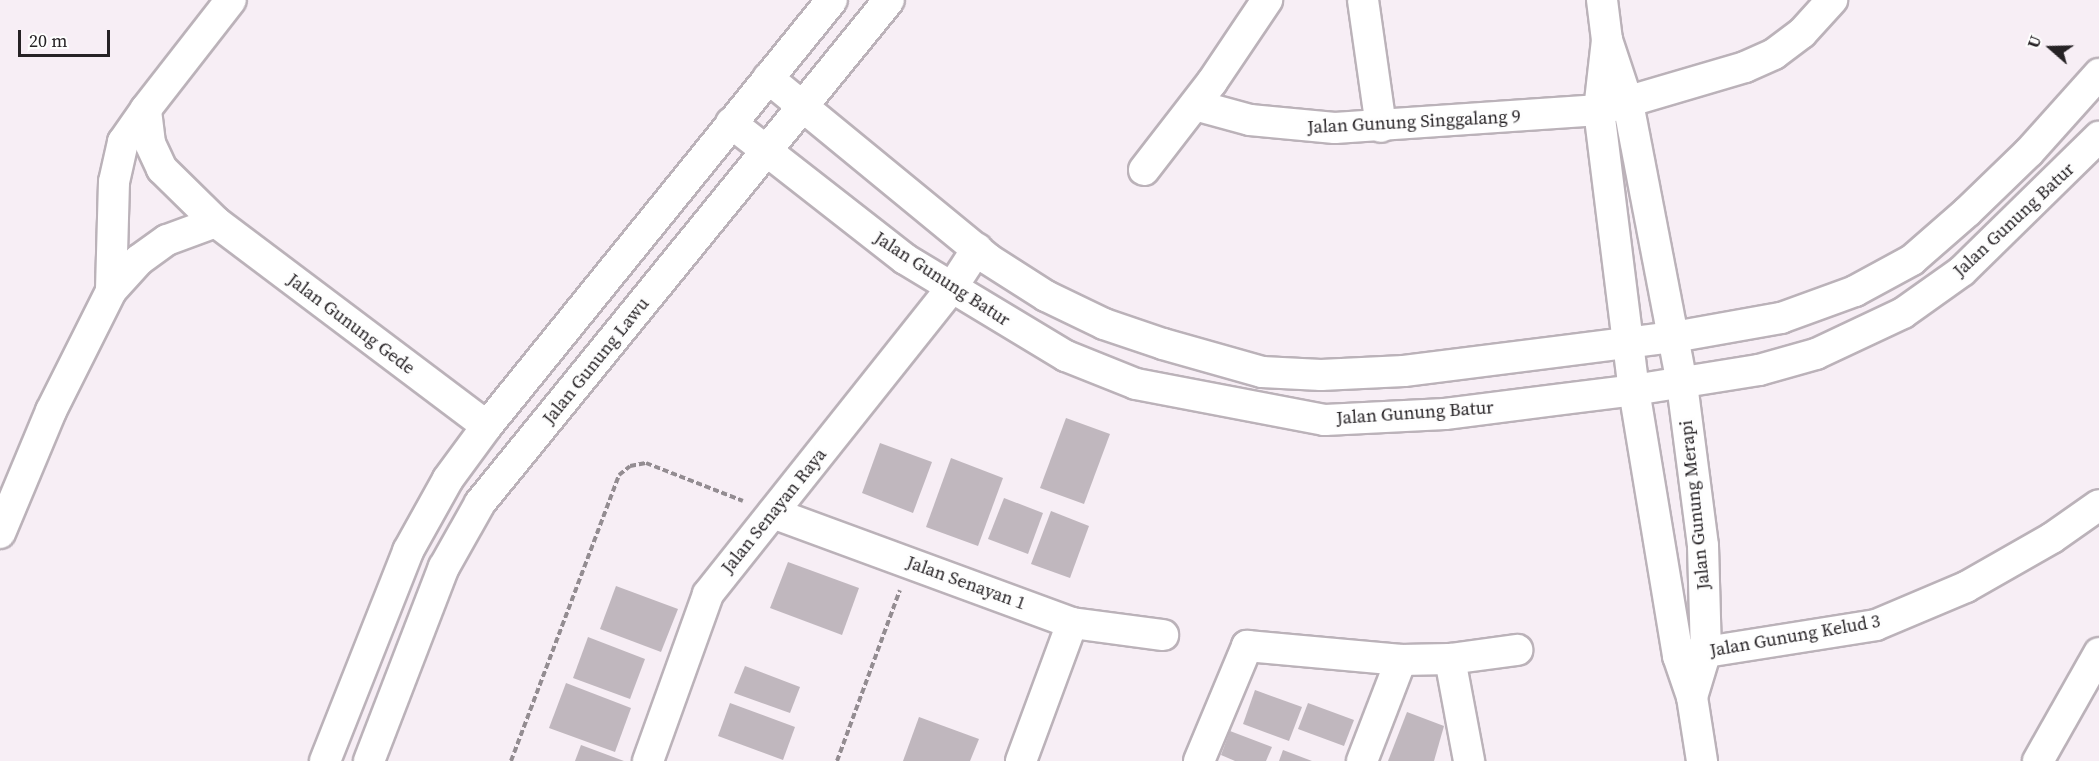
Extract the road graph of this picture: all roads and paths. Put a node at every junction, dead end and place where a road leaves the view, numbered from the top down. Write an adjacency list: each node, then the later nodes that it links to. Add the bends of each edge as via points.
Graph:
1 (231, 0): 14 (street)
2 (832, 0): 10 (street)
3 (889, 0): 13 (street, Jalan Gunung Lawu)
4 (1267, 0): 12 (street)
5 (1363, 0): 17 (street)
6 (1602, 0): 8 (street)
7 (1832, 0): 11 (street, Jalan Gunung Singgalang 9, via 1802,33 1774,54 1745,67)
8 (1607, 40): 11 (street, Jalan Gunung Merapi); 15 (street, Jalan Gunung Merapi)
9 (2099, 74): 20 (street)
10 (768, 78): 13 (street); 16 (street)
11 (1628, 103): 15 (street, Jalan Gunung Singgalang 9); 27 (street, Jalan Gunung Merapi)
12 (1195, 105): 17 (street, Jalan Gunung Singgalang 9, via 1302,128); 21 (street)
13 (804, 107): 19 (street, Jalan Gunung Lawu); 24 (street)
14 (146, 109): 23 (street, Jalan Gunung Gede, via 150,143 162,169); 26 (street, via 123,142 114,182)
15 (1599, 111): 17 (street, Jalan Gunung Singgalang 9); 28 (street, Jalan Gunung Merapi)
16 (731, 123): 19 (street, Jalan Gunung Batur); 33 (street)
17 (1382, 127)
18 (2099, 137): 22 (street, Jalan Gunung Batur)
19 (768, 152): 25 (street, Jalan Gunung Batur, via 905,259); 46 (street, Jalan Gunung Lawu, via 480,502 444,567)
20 (2021, 160): 22 (street); 27 (street, via 1912,260 1855,291 1781,318)
21 (1144, 171)
22 (2047, 189): 30 (street, Jalan Gunung Batur, via 1962,271 1903,313 1816,354 1760,370)
23 (216, 222): 26 (street, via 167,240 139,260); 33 (street, Jalan Gunung Gede)
24 (976, 249): 25 (street, Jalan Senayan Raya); 29 (street, via 1046,296 1104,324)
25 (951, 289): 32 (street, Jalan Gunung Batur, via 1066,356 1136,384); 35 (street, Jalan Senayan Raya)
26 (111, 291): 36 (street, via 51,411)
27 (1674, 337): 28 (street); 30 (street, Jalan Gunung Merapi)
28 (1629, 341): 29 (street, via 1404,372 1321,375 1262,372); 31 (street, Jalan Gunung Merapi)
29 (1193, 353): 32 (street)
30 (1682, 384): 31 (street, Jalan Gunung Batur); 42 (street, Jalan Gunung Merapi, via 1702,546)
31 (1634, 390): 32 (street, Jalan Gunung Batur, via 1445,414 1325,420); 42 (street, Jalan Gunung Merapi)
32 (1180, 394)
33 (487, 426): 45 (street, via 448,479 408,551)
34 (2099, 505): 42 (street, Jalan Gunung Kelud 3, via 2052,538 1966,587 1876,625)
35 (773, 513): 37 (street, Jalan Senayan 1); 47 (path, via 646,463 630,466 619,475); 48 (street, Jalan Senayan Raya, via 708,594)
36 (0, 533)
37 (910, 562): 38 (street, Jalan Senayan 1); 49 (path)
38 (1072, 623): 39 (street, Jalan Senayan 1); 50 (street)
39 (1163, 635)
40 (1517, 650): 43 (street)
41 (2099, 653): 55 (street)
42 (1692, 654): 54 (street, Jalan Gunung Merapi, via 1692,697)
43 (1450, 659): 44 (street); 53 (street)
44 (1401, 660): 51 (street, via 1247,646); 52 (street)
45 (325, 761)
46 (369, 761)
47 (511, 761)
48 (648, 761)
49 (837, 761)
50 (1020, 761)
51 (1199, 761)
52 (1362, 761)
53 (1469, 761)
54 (1702, 761)
55 (2038, 761)

